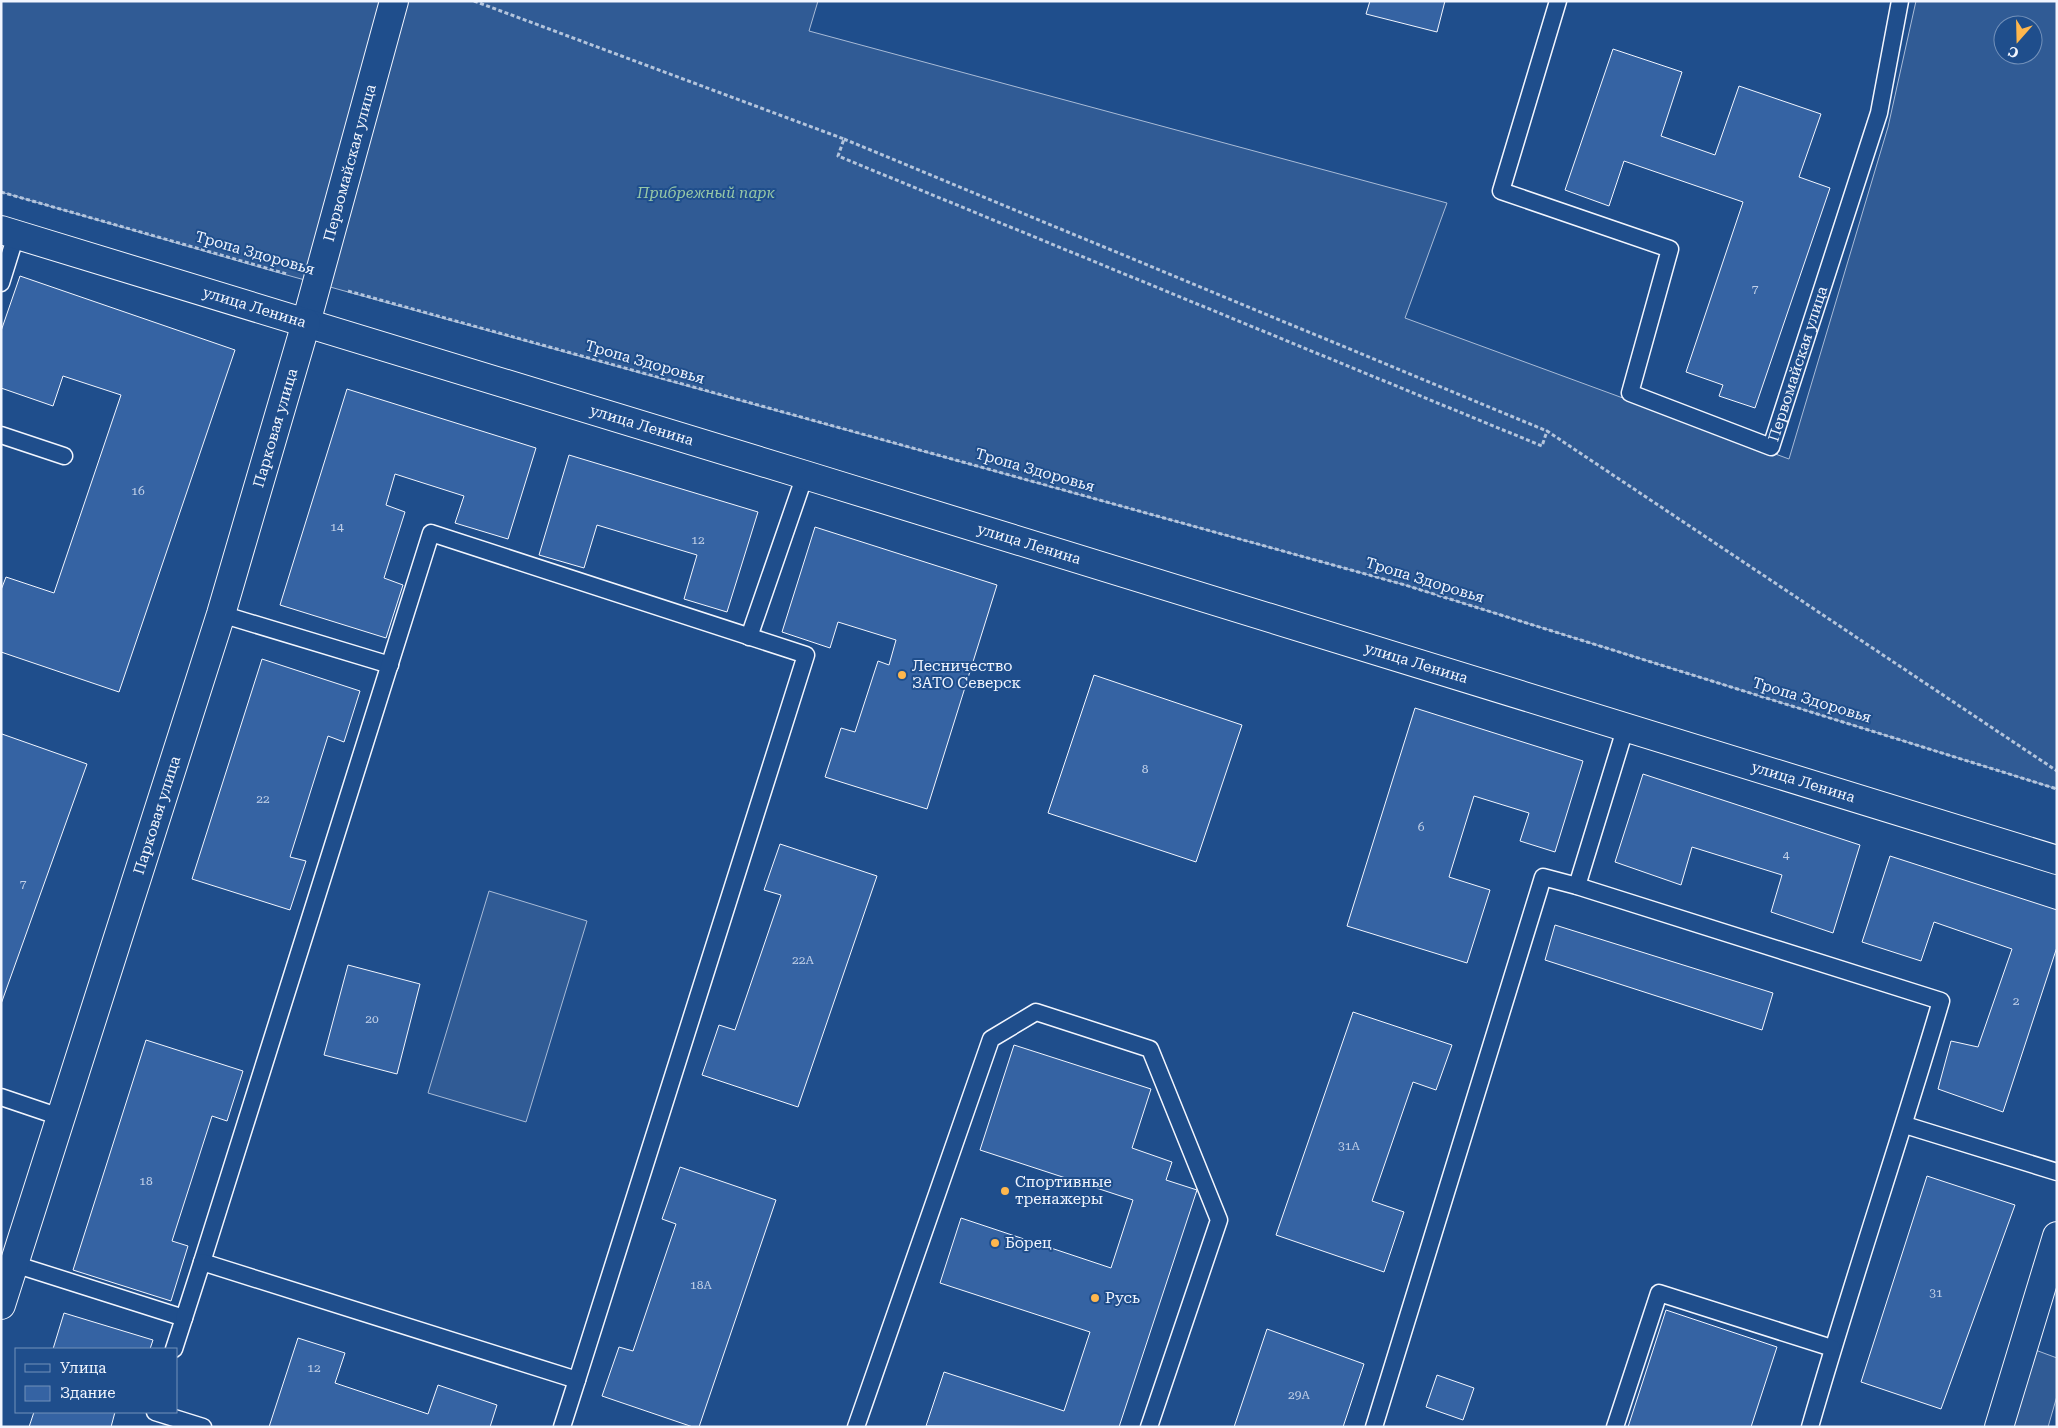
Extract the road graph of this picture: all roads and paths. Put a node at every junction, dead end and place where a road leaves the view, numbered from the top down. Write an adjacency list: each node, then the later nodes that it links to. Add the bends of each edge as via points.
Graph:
1 (394, 1): 8 (street, Первомайская улица)
2 (474, 1): 5 (path)
3 (1558, 1): 4 (lane, Первомайская улица, via 1501,192 1670,249 1630,394 1771,448 1879,113)
4 (1900, 1)
5 (844, 139): 11 (path); 11 (path, via 838,156 1542,446)
6 (1, 192): 8 (path, Тропа Здоровья)
7 (9, 232): 9 (lane); 10 (street, улица Ленина)
8 (316, 282): 10 (street, Первомайская улица); 20 (path, Тропа Здоровья, via 1406,584)
9 (1, 283)
10 (306, 323): 14 (street, улица Ленина); 15 (street, Парковая улица)
11 (1547, 431): 19 (path)
12 (1, 435): 13 (lane)
13 (64, 456)
14 (805, 475): 16 (lane); 18 (street, улица Ленина)
15 (221, 614): 17 (lane); 24 (street, Парковая улица)
16 (749, 637): 17 (lane, via 431,533); 34 (lane, via 806,655)
17 (390, 665): 28 (lane)
18 (1626, 726): 21 (street, улица Ленина); 22 (lane)
19 (2057, 771)
20 (2057, 789)
21 (2057, 860)
22 (1577, 886): 25 (lane, via 1941,1001); 40 (lane, via 1543,877)
23 (1, 1097): 24 (lane)
24 (60, 1117): 29 (street, Парковая улица)
25 (1905, 1125): 26 (lane); 33 (lane)
26 (2057, 1172)
27 (2057, 1236): 43 (street)
28 (202, 1262): 31 (lane); 34 (lane)
29 (14, 1264): 30 (street, Парковая улица); 31 (lane)
30 (1, 1305)
31 (184, 1318): 32 (lane)
32 (174, 1348)
33 (1832, 1348): 41 (lane, via 1659,1293); 42 (lane)
34 (577, 1380): 37 (lane)
35 (159, 1413): 36 (lane)
36 (203, 1427)
37 (562, 1427)
38 (856, 1427): 39 (lane, via 991,1039 1036,1012 1150,1049 1218,1220)
39 (1149, 1427)
40 (1374, 1427)
41 (1615, 1427)
42 (1810, 1427)
43 (1999, 1427)

